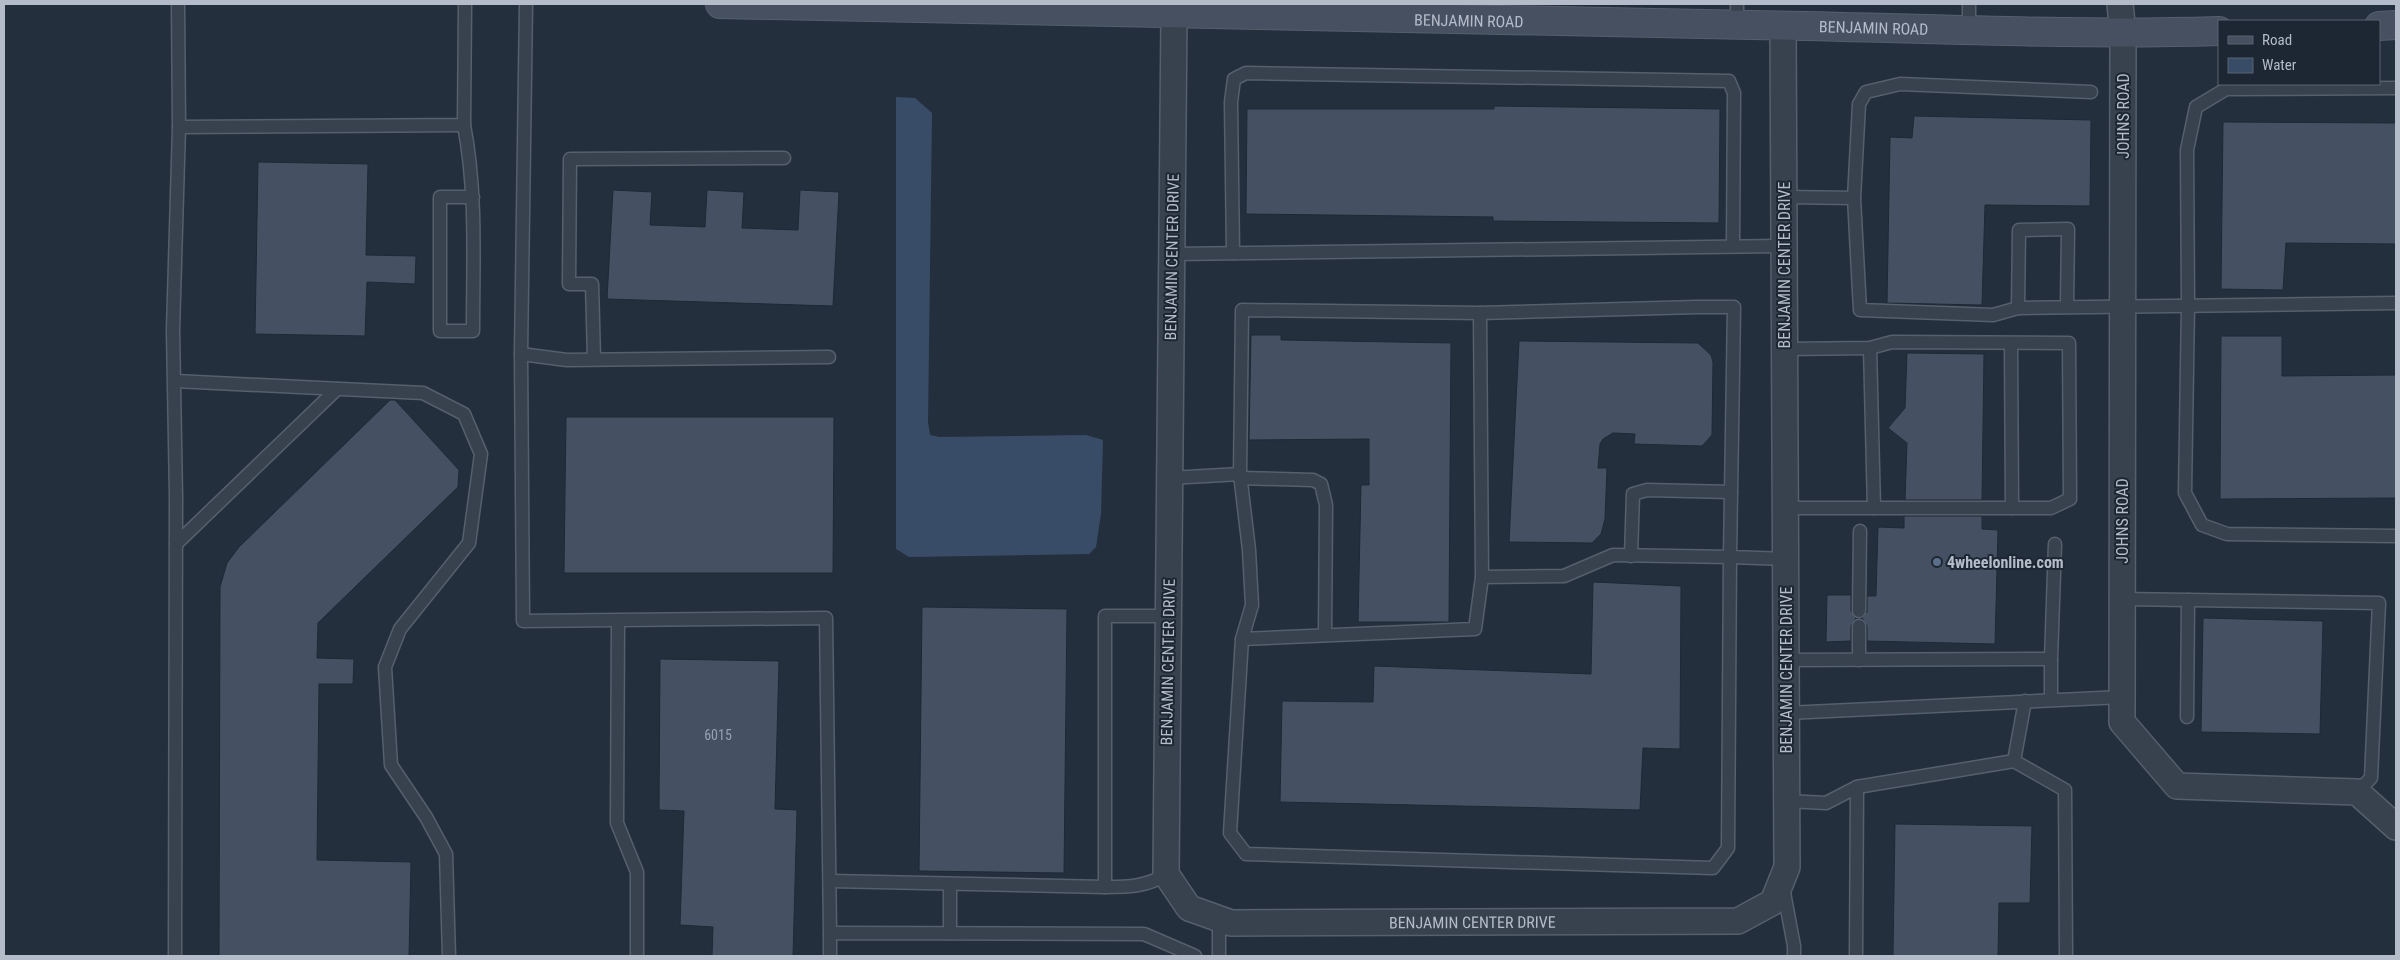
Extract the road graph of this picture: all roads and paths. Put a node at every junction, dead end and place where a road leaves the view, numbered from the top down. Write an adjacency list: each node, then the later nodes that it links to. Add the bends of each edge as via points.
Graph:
1 (178, 4): 18 (lane)
2 (465, 4): 17 (lane)
3 (526, 4): 36 (lane)
4 (720, 4): 8 (street, BENJAMIN ROAD)
5 (2120, 4): 14 (street, JOHNS ROAD)
6 (1284, 11): 7 (street, BENJAMIN ROAD); 8 (street, BENJAMIN ROAD)
7 (1737, 14): 10 (street, BENJAMIN ROAD)
8 (1174, 16): 26 (street, BENJAMIN CENTER DRIVE)
9 (1969, 17): 10 (street, BENJAMIN ROAD); 14 (street, BENJAMIN ROAD)
10 (1783, 25): 21 (street, BENJAMIN CENTER DRIVE)
11 (2396, 25): 12 (street)
12 (2380, 26)
13 (2218, 31): 14 (street, BENJAMIN ROAD)
14 (2124, 34): 28 (street, JOHNS ROAD)
15 (2396, 88): 29 (lane, via 2226,89 2196,107 2187,150)
16 (2091, 92): 22 (lane, via 1900,84 1866,92 1859,104)
17 (464, 125): 18 (lane); 20 (lane)
18 (179, 127): 39 (lane, via 172,330)
19 (784, 158): 38 (lane, via 570,159 569,284 592,284)
20 (473, 197): 20 (lane, via 473,331 440,331 440,197)
21 (1784, 197): 22 (lane); 24 (street, BENJAMIN CENTER DRIVE)
22 (1854, 198): 31 (lane, via 1860,310 1993,315)
23 (1734, 246): 24 (lane); 25 (lane); 25 (lane, via 1734,93 1729,81 1246,73 1234,79 1231,102)
24 (1784, 246): 35 (street, BENJAMIN CENTER DRIVE)
25 (1233, 253): 26 (lane)
26 (1172, 254): 42 (street, BENJAMIN CENTER DRIVE)
27 (2396, 303): 29 (lane)
28 (2122, 305): 29 (lane); 30 (lane); 55 (street, JOHNS ROAD)
29 (2188, 305): 48 (lane, via 2185,493 2202,525 2227,534)
30 (2068, 307): 31 (lane); 31 (lane, via 2068,229 2019,230)
31 (2018, 308)
32 (1480, 313): 41 (lane, via 1242,310); 43 (lane, via 1734,307); 54 (lane)
33 (2012, 343): 34 (lane, via 1892,342); 46 (lane); 46 (lane, via 2069,343 2070,499 2051,508)
34 (1870, 348): 35 (lane); 45 (lane)
35 (1785, 349): 44 (street, BENJAMIN CENTER DRIVE)
36 (521, 354): 38 (lane, via 567,360); 59 (lane, via 523,621)
37 (828, 357): 38 (lane)
38 (594, 359)
39 (175, 381): 40 (lane); 49 (lane)
40 (337, 389): 49 (lane); 85 (lane, via 423,393 464,414 480,454 469,543 400,629 385,667 391,765 446,854)
41 (1240, 476): 42 (lane); 61 (lane, via 1313,480 1321,484 1326,505); 62 (lane, via 1252,605)
42 (1170, 478): 58 (street, BENJAMIN CENTER DRIVE)
43 (1731, 492): 51 (lane, via 1647,490 1633,494); 52 (lane)
44 (1785, 508): 45 (lane); 53 (street, BENJAMIN CENTER DRIVE)
45 (1874, 508): 46 (lane)
46 (2012, 508)
47 (1860, 531): 57 (lane)
48 (2396, 536)
49 (176, 544): 84 (lane)
50 (2056, 544): 63 (lane)
51 (1631, 556): 52 (lane); 54 (lane, via 1613,555 1564,576)
52 (1730, 558): 53 (lane); 62 (lane, via 1728,848 1713,868 1246,854 1230,833)
53 (1786, 559): 64 (street, BENJAMIN CENTER DRIVE)
54 (1482, 577): 61 (lane, via 1475,629)
55 (2122, 599): 56 (lane); 66 (street, JOHNS ROAD)
56 (2188, 600): 70 (lane); 73 (lane, via 2379,603 2371,778)
57 (1860, 611)
58 (1169, 616): 76 (street, BENJAMIN CENTER DRIVE); 80 (lane, via 1106,616)
59 (618, 621): 78 (lane, via 826,618); 86 (lane, via 617,823 637,872)
60 (1860, 626): 65 (lane)
61 (1325, 635): 62 (lane)
62 (1242, 639)
63 (2051, 659): 65 (lane); 67 (lane)
64 (1786, 660): 65 (lane); 69 (street, BENJAMIN CENTER DRIVE)
65 (1859, 660)
66 (2122, 697): 67 (lane); 73 (street, JOHNS ROAD, via 2122,722 2177,786)
67 (2051, 700): 68 (lane)
68 (2025, 701): 69 (lane); 71 (lane)
69 (1787, 713): 74 (street, BENJAMIN CENTER DRIVE)
70 (2187, 717)
71 (2014, 762): 72 (lane); 92 (lane, via 2065,790)
72 (1857, 787): 74 (lane, via 1826,803); 91 (lane)
73 (2357, 792): 75 (street)
74 (1787, 802): 77 (street, BENJAMIN CENTER DRIVE, via 1787,867)
75 (2396, 827)
76 (1166, 874): 80 (lane, via 1141,885); 81 (street, BENJAMIN CENTER DRIVE, via 1189,908)
77 (1782, 880): 81 (street, BENJAMIN CENTER DRIVE, via 1773,902 1738,921 1231,923); 90 (lane)
78 (830, 881): 79 (lane); 82 (lane)
79 (950, 884): 80 (lane); 83 (lane)
80 (1105, 887)
81 (1219, 919): 89 (lane)
82 (830, 933): 83 (lane); 87 (lane)
83 (950, 933): 88 (lane, via 1144,934)
84 (175, 956)
85 (449, 956)
86 (637, 956)
87 (830, 956)
88 (1195, 956)
89 (1219, 956)
90 (1794, 956)
91 (1856, 956)
92 (2066, 956)

